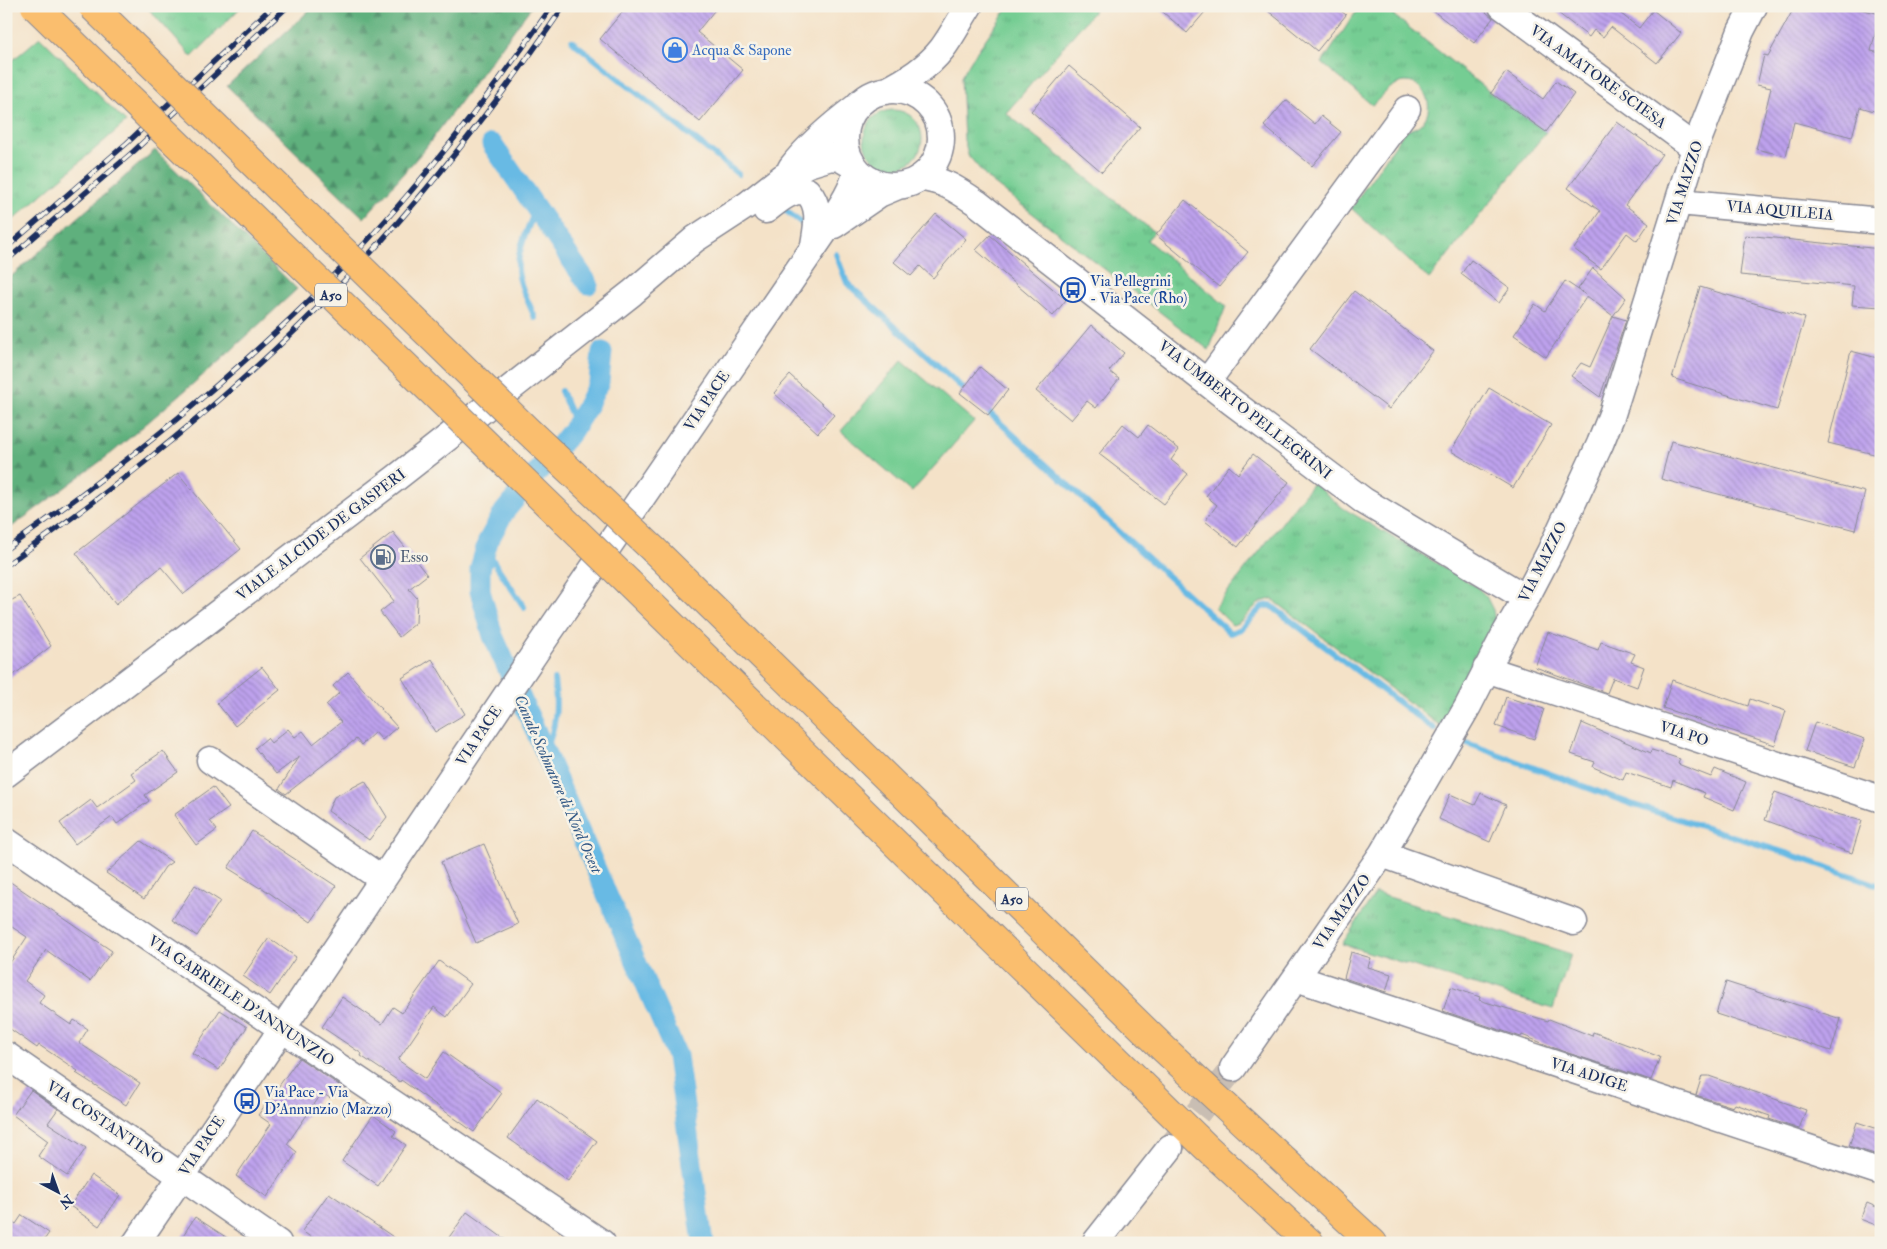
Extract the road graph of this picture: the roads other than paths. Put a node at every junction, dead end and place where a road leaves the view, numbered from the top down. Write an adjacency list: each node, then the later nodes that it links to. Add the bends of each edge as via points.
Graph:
1 (35, 6): 42 (highway, A50, bridge, via 1205,1146)
2 (92, 6): 43 (highway, A50, bridge, via 1164,1049)
3 (969, 6): 6 (street)
4 (1502, 6): 11 (street, VIA AMATORE SCIESA)
5 (1754, 6): 11 (street, VIA MAZZO)
6 (943, 48): 7 (street, via 914,75); 10 (street, via 935,81)
7 (886, 91): 8 (street, via 870,96); 10 (street, via 902,91 917,97 929,107)
8 (858, 106): 13 (street, via 849,119 845,134 846,150); 14 (street, VIALE ALCIDE DE GASPERI, via 803,153)
9 (1407, 110): 21 (street)
10 (937, 121): 12 (street, via 941,136)
11 (1695, 148): 16 (street, VIA MAZZO)
12 (939, 150): 15 (street, via 928,171); 17 (street)
13 (855, 167): 14 (street, VIALE ALCIDE DE GASPERI, via 840,158 824,158); 15 (street, via 869,180 883,185); 20 (street, VIA PACE, via 848,195)
14 (783, 177): 18 (street, VIALE ALCIDE DE GASPERI)
15 (909, 182): 17 (street, via 942,181); 20 (street, VIA PACE, via 867,202)
16 (1679, 202): 19 (street, VIA AQUILEIA); 22 (street, VIA MAZZO, via 1609,421)
17 (977, 203): 21 (street, VIA UMBERTO PELLEGRINI)
18 (740, 211): 20 (street, via 738,219 748,219 786,195 806,191 815,202); 25 (street, VIALE ALCIDE DE GASPERI, via 701,246 632,293 396,478)
19 (1881, 220)
20 (819, 238): 29 (street, VIA PACE)
21 (1207, 382): 22 (street, VIA UMBERTO PELLEGRINI, via 1379,512)
22 (1526, 598): 23 (street, VIA MAZZO)
23 (1486, 670): 26 (street, VIA PO); 28 (street, VIA MAZZO)
24 (210, 760): 29 (street)
25 (6, 774)
26 (1881, 799)
27 (6, 841): 32 (street, VIA GABRIELE D'ANNUNZIO)
28 (1382, 854): 30 (street); 31 (street, VIA MAZZO)
29 (382, 880): 32 (street, VIA PACE)
30 (1574, 922)
31 (1297, 976): 34 (street, VIA MAZZO); 36 (street, VIA ADIGE)
32 (282, 1030): 37 (street, VIA PACE); 40 (street, VIA GABRIELE D'ANNUNZIO)
33 (6, 1055): 37 (street, VIA COSTANTINO)
34 (1232, 1068)
35 (1170, 1148): 41 (street)
36 (1881, 1172)
37 (182, 1176): 38 (street, VIA PACE); 39 (street, VIA COSTANTINO)
38 (136, 1243)
39 (278, 1243)
40 (602, 1243)
41 (1095, 1243)
42 (1310, 1243)
43 (1373, 1243)

